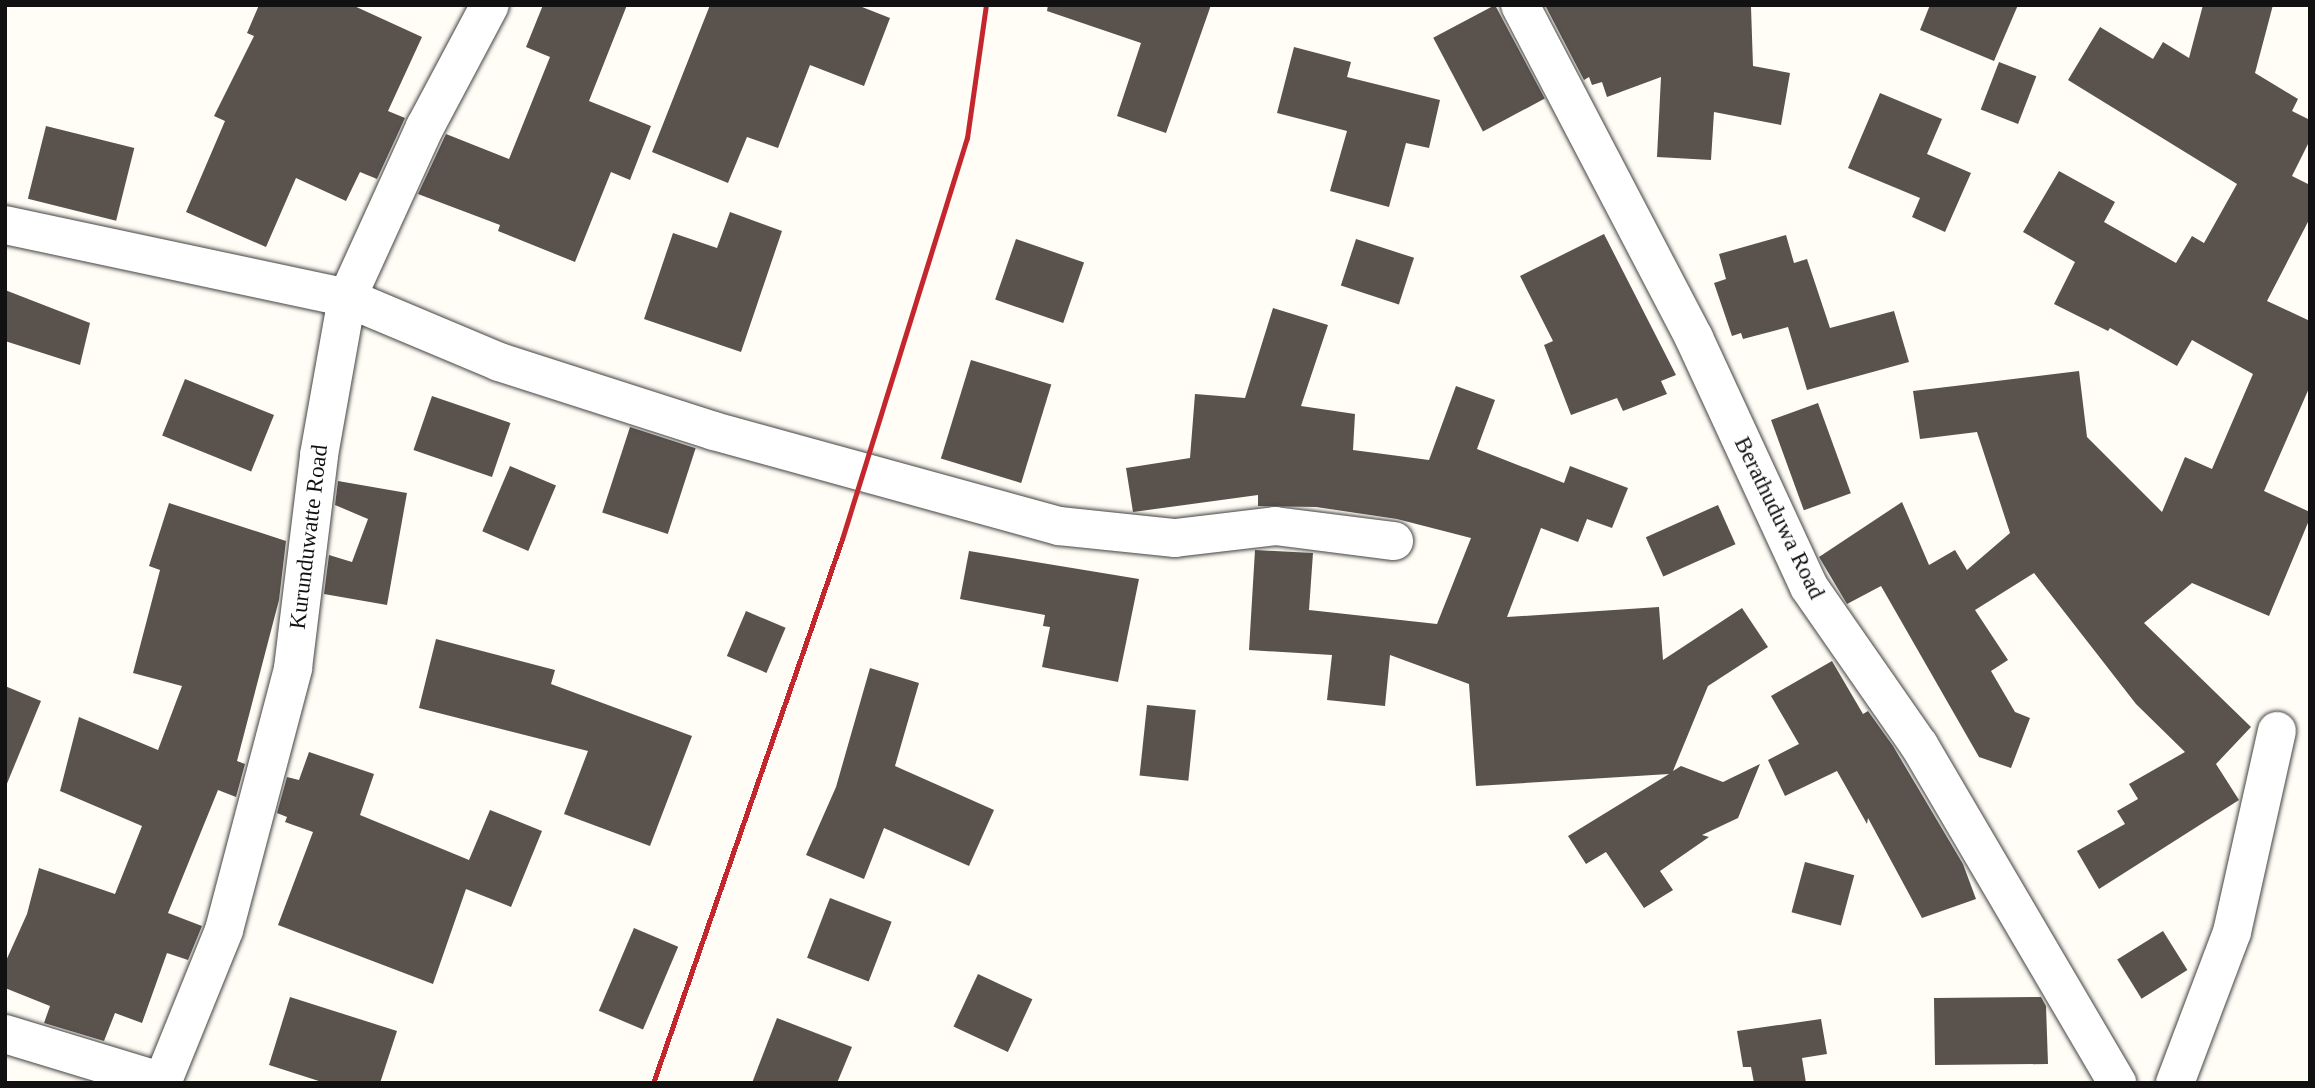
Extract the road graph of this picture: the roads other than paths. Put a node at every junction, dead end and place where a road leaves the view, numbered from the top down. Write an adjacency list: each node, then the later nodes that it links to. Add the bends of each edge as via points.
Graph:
1 (490, 5): 4 (street, Kurunduwatte Road, via 425,127)
2 (1520, 5): 9 (street, Berathuduwa Road, via 1694,338 1809,587 1919,745)
3 (5, 225): 4 (street)
4 (347, 298): 5 (street, via 499,362 714,431 1059,526 1175,538 1275,526); 8 (street, Kurunduwatte Road, via 319,455 293,668 224,930)
5 (1394, 541)
6 (2277, 731): 10 (street, via 2232,932)
7 (5, 1034): 8 (street)
8 (163, 1082)
9 (2117, 1083)
10 (2175, 1083)

